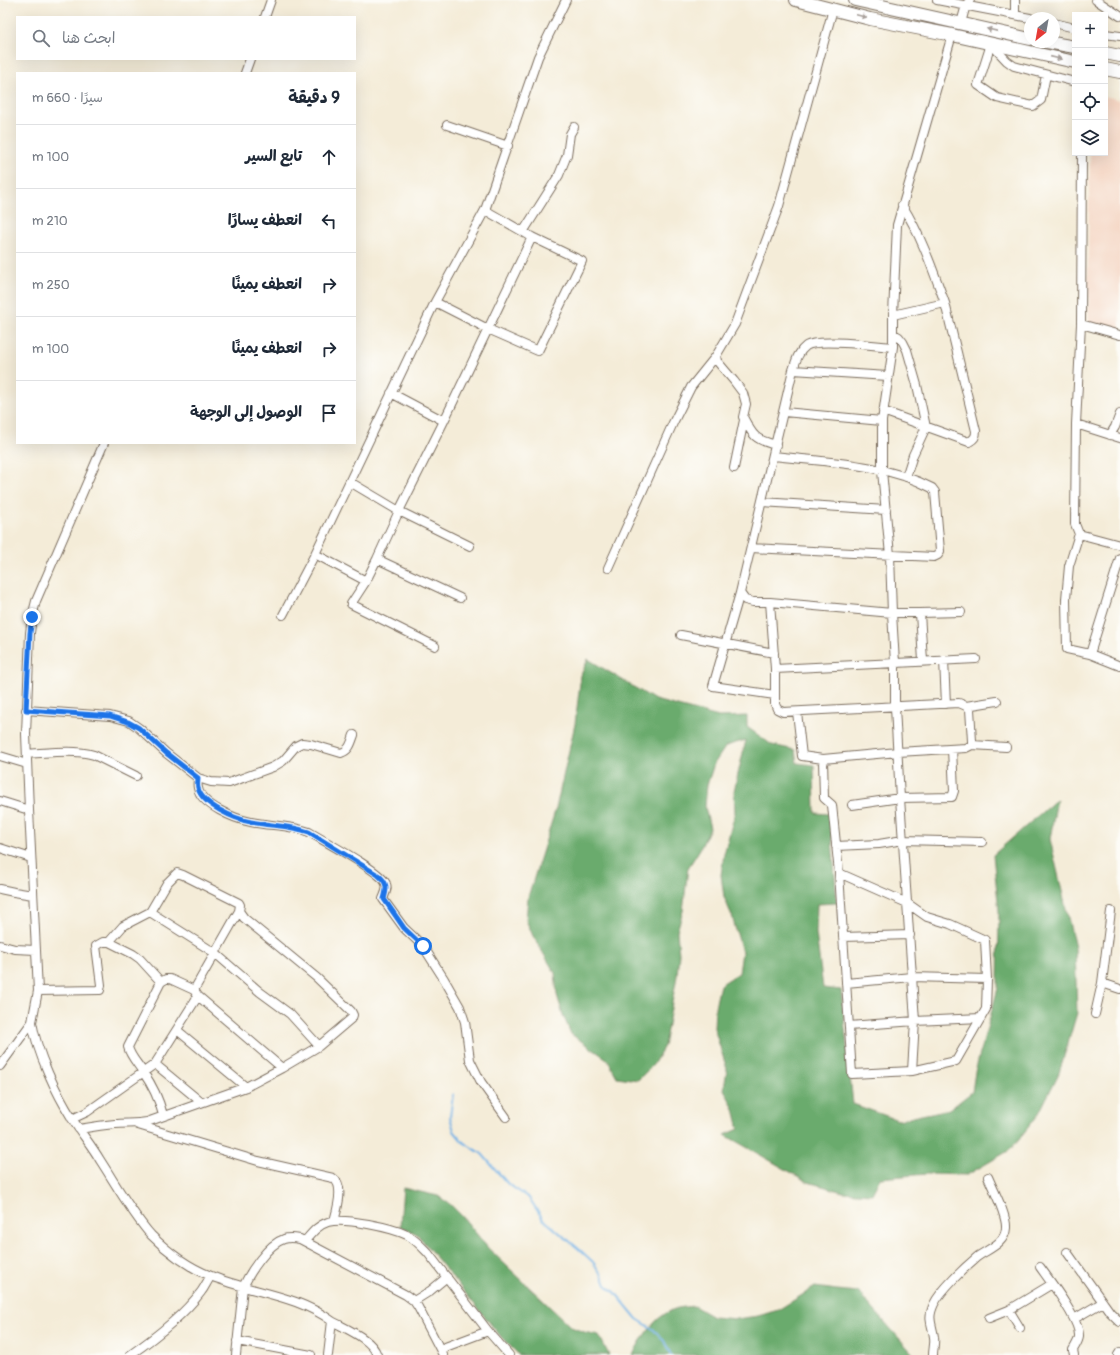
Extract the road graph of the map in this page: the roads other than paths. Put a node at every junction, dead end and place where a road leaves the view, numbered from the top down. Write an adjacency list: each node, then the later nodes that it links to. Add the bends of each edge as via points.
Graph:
1 (271, 0): 11 (street)
2 (566, 0): 35 (street, via 538,56)
3 (796, 0): 9 (highway)
4 (855, 0): 14 (highway)
5 (936, 0): 8 (street)
6 (1015, 0): 10 (street)
7 (1096, 0): 12 (street)
8 (968, 3): 10 (street); 14 (street)
9 (833, 9): 18 (highway, one-way to 18); 49 (street, via 779,206 735,324)
10 (1015, 15): 13 (street)
11 (265, 16)
12 (1120, 16)
13 (1024, 17)
14 (961, 23): 20 (highway, one-way to 14)
15 (1060, 24): 16 (street)
16 (1072, 27)
17 (1108, 34): 19 (street)
18 (952, 35): 21 (highway); 37 (street)
19 (1120, 36)
20 (1024, 38)
21 (991, 44): 27 (highway, one-way to 27); 31 (street, via 1011,64); 31 (street, via 978,85 998,98 1033,106 1041,100)
22 (1060, 44): 23 (highway)
23 (1072, 46)
24 (1108, 54): 25 (highway)
25 (1120, 56)
26 (250, 60): 29 (street)
27 (1072, 61)
28 (1108, 69): 30 (highway)
29 (245, 72)
30 (1120, 72)
31 (1046, 75): 32 (street)
32 (1072, 81)
33 (447, 125): 35 (street)
34 (574, 126): 39 (street, via 559,175)
35 (508, 146): 38 (street)
36 (1082, 156): 44 (street)
37 (902, 206): 42 (street, via 913,222); 43 (street, via 897,225)
38 (485, 210): 39 (street); 41 (street)
39 (523, 232): 40 (street)
40 (532, 237): 45 (street); 45 (street, via 582,261 538,351)
41 (435, 302): 45 (street); 52 (street)
42 (944, 303): 43 (street); 60 (street, via 976,436 969,442)
43 (893, 315): 46 (street)
44 (1081, 324): 47 (street); 59 (street)
45 (488, 329): 57 (street)
46 (894, 334): 48 (street); 60 (street, via 907,350)
47 (1120, 335)
48 (893, 347): 50 (street, via 813,342 801,350); 51 (street)
49 (716, 356): 56 (street, via 717,361 743,393 746,404); 81 (street, via 690,387)
50 (793, 370): 51 (street); 54 (street)
51 (888, 376): 53 (street)
52 (391, 394): 57 (street); 69 (street)
53 (883, 411): 58 (street); 60 (street)
54 (784, 412): 58 (street); 64 (street)
55 (1120, 414): 61 (street)
56 (744, 420): 64 (street, via 752,434 763,442); 66 (street)
57 (444, 421): 72 (street)
58 (882, 421): 67 (street)
59 (1076, 424): 61 (street); 73 (street, via 1075,524)
60 (926, 427): 68 (street)
61 (1110, 435): 62 (street)
62 (1120, 438)
63 (104, 444): 106 (street, via 36,601 30,633)
64 (776, 445): 65 (street)
65 (773, 456): 67 (street); 70 (street)
66 (734, 468)
67 (882, 471): 68 (street); 71 (street)
68 (906, 477): 78 (street, via 932,488 935,492 940,550 934,557)
69 (350, 482): 72 (street); 77 (street)
70 (762, 502): 71 (street); 76 (street)
71 (886, 510): 78 (street)
72 (399, 511): 75 (street); 80 (street)
73 (1079, 534): 74 (street); 94 (street, via 1069,566 1066,599 1067,650)
74 (1120, 545)
75 (470, 546)
76 (751, 548): 78 (street); 83 (street)
77 (315, 554): 82 (street); 89 (street)
78 (890, 555): 87 (street)
79 (1120, 558): 94 (street)
80 (377, 559): 82 (street); 84 (street)
81 (608, 568)
82 (366, 581): 92 (street, via 351,604 353,606)
83 (740, 593): 85 (street, via 745,600); 91 (street)
84 (460, 598)
85 (770, 602): 87 (street); 93 (street)
86 (961, 612): 88 (street)
87 (892, 613): 88 (street); 98 (street)
88 (920, 613): 97 (street)
89 (283, 615)
90 (682, 635): 91 (street)
91 (726, 643): 93 (street); 101 (street, via 713,686)
92 (435, 646)
93 (774, 652): 100 (street)
94 (1090, 654): 99 (street)
95 (976, 659): 96 (street)
96 (944, 660): 97 (street); 103 (street)
97 (923, 661): 98 (street)
98 (895, 663): 100 (street); 105 (street)
99 (1120, 666)
100 (775, 669): 101 (street)
101 (775, 696): 107 (street, via 778,709 783,712)
102 (997, 701): 104 (street)
103 (946, 704): 104 (street, via 959,703); 105 (street)
104 (966, 706): 109 (street, via 970,709)
105 (895, 707): 107 (street); 112 (street)
106 (26, 710): 113 (street); 118 (street, via 110,716 128,722 139,728)
107 (797, 712): 115 (street, via 802,756)
108 (354, 735): 118 (street, via 345,752 302,743 273,767 237,781 223,784)
109 (972, 745): 110 (street); 111 (street)
110 (1006, 747)
111 (952, 749): 112 (street); 119 (street, via 952,796)
112 (898, 752): 115 (street); 119 (street)
113 (27, 754): 116 (street); 117 (street, via 88,753)
114 (0, 756): 116 (street)
115 (823, 759): 125 (street, via 824,798 832,805)
116 (27, 764): 122 (street)
117 (136, 776)
118 (198, 778): 164 (street, via 198,787 204,799 217,808 248,821 309,832 384,880 387,890 384,899 404,928 423,946 460,1007 465,1022 470,1060 481,1082)
119 (900, 798): 121 (street); 123 (street)
120 (0, 801): 122 (street)
121 (852, 805)
122 (28, 810): 127 (street)
123 (903, 840): 124 (street); 125 (street); 131 (street)
124 (982, 842)
125 (836, 846): 128 (street)
126 (0, 848): 127 (street)
127 (32, 858): 130 (street)
128 (839, 873): 131 (street); 136 (street)
129 (0, 888): 130 (street)
130 (33, 895): 139 (street)
131 (907, 902): 135 (street); 142 (street, via 926,917 950,924 985,940)
132 (239, 911): 134 (street, via 239,903 177,873 166,883); 140 (street); 155 (street, via 351,1011 352,1018)
133 (1111, 911): 145 (street)
134 (150, 912): 137 (street, via 123,926); 140 (street)
135 (910, 935): 136 (street); 141 (street)
136 (843, 937): 144 (street)
137 (109, 942): 143 (street, via 140,959); 147 (street, via 96,946 102,985 100,990)
138 (0, 945): 139 (street)
139 (36, 950): 147 (street)
140 (215, 952): 148 (street); 155 (street, via 260,992 290,1014)
141 (912, 977): 142 (street); 144 (street); 151 (street)
142 (987, 979): 150 (street, via 986,1009)
143 (161, 982): 148 (street, via 170,979); 160 (street, via 128,1047)
144 (846, 983): 153 (street)
145 (1102, 983): 146 (street); 149 (street)
146 (1120, 989)
147 (38, 992): 152 (street)
148 (196, 993): 154 (street); 158 (street)
149 (1095, 1014)
150 (981, 1018): 151 (street); 159 (street, via 956,1061)
151 (916, 1021): 153 (street); 159 (street)
152 (32, 1022): 157 (street); 165 (street, via 34,1035 44,1060)
153 (849, 1026): 159 (street, via 852,1074)
154 (177, 1030): 156 (street); 161 (street)
155 (319, 1046): 158 (street)
156 (155, 1064): 160 (street); 162 (street)
157 (0, 1066)
158 (282, 1068): 161 (street)
159 (912, 1071)
160 (144, 1073): 163 (street, via 157,1095); 165 (street, via 87,1112)
161 (246, 1087): 162 (street)
162 (200, 1102): 163 (street)
163 (163, 1115): 166 (street)
164 (506, 1117)
165 (72, 1118): 167 (street)
166 (136, 1124): 167 (street); 169 (street, via 258,1161 333,1178 338,1182 339,1190)
167 (79, 1129): 173 (street, via 150,1233 177,1257)
168 (988, 1177): 195 (street, via 1004,1213 1006,1228 1003,1238 962,1271 935,1302 930,1320 934,1340)
169 (334, 1221): 170 (street, via 321,1225); 174 (street, via 379,1226 407,1235 418,1242)
170 (305, 1241): 176 (street, via 291,1238 280,1241 259,1260); 177 (street, via 399,1290)
171 (1067, 1252): 178 (street)
172 (1040, 1267): 175 (street)
173 (211, 1276): 176 (street); 189 (street, via 183,1312 159,1335)
174 (447, 1277): 177 (street); 185 (street)
175 (1052, 1284): 179 (street); 181 (street)
176 (243, 1287): 182 (street, via 300,1303); 186 (street)
177 (414, 1301): 187 (street)
178 (1103, 1302): 181 (street); 183 (street)
179 (1009, 1310): 180 (street); 184 (street)
180 (989, 1318)
181 (1074, 1319): 196 (street, via 1079,1339 1073,1350)
182 (332, 1321): 192 (street); 193 (street, via 368,1342 374,1347)
183 (1120, 1322)
184 (1020, 1328)
185 (488, 1331): 187 (street); 194 (street)
186 (237, 1341): 190 (street); 191 (street)
187 (442, 1352)
188 (1120, 1352): 197 (street)
189 (130, 1355)
190 (236, 1355)
191 (311, 1355)
192 (328, 1355)
193 (377, 1355)
194 (509, 1355)
195 (933, 1355)
196 (1074, 1355)
197 (1118, 1355)

